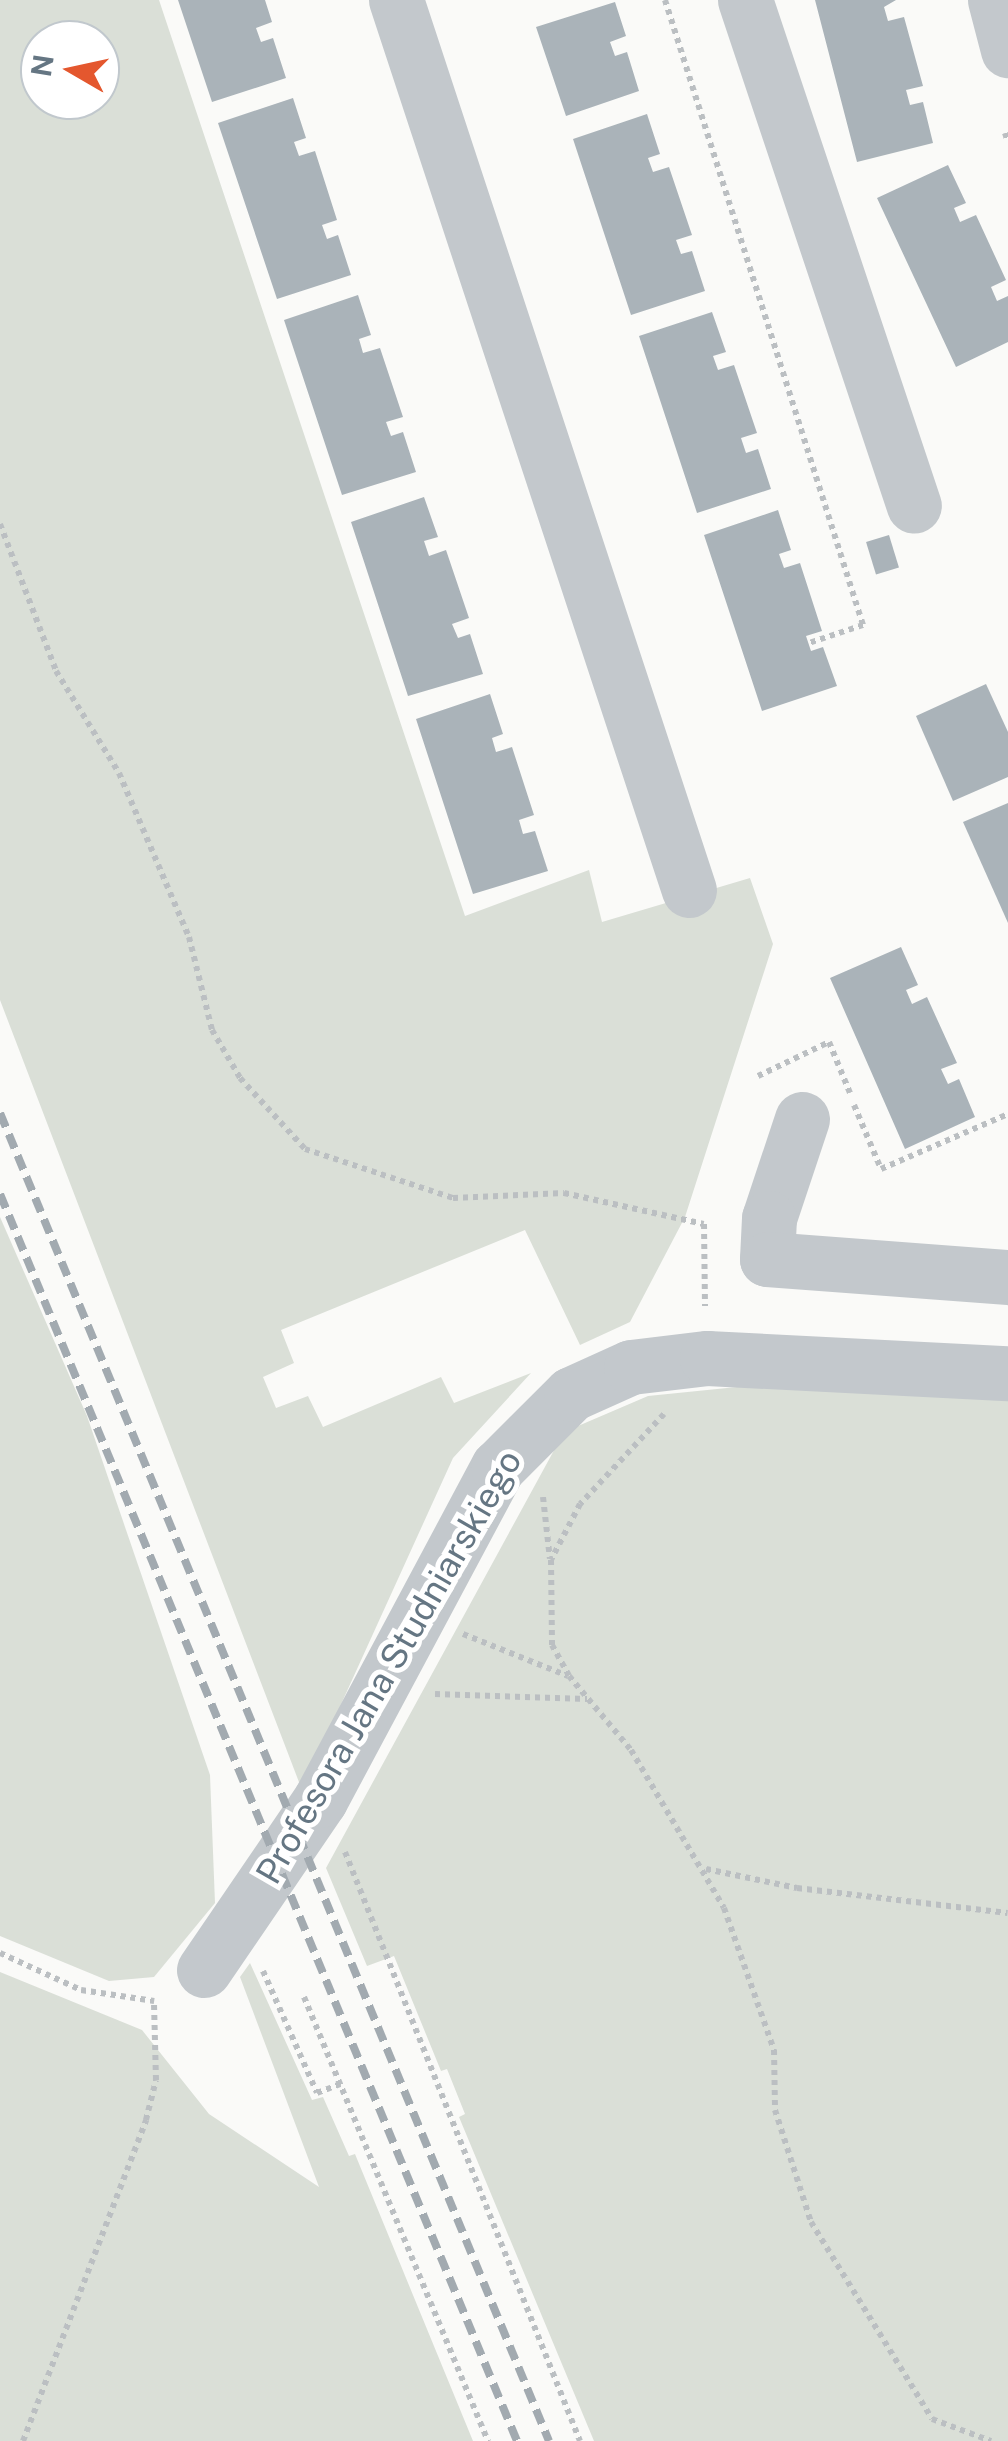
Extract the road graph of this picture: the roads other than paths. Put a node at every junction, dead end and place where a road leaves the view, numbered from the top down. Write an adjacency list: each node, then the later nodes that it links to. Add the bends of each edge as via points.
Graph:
1 (396, 0): 6 (street)
2 (745, 0): 5 (street)
3 (994, 0): 4 (street)
4 (1008, 50)
5 (914, 506)
6 (688, 890)
7 (802, 1119): 8 (street, via 769,1218 768,1259)
8 (1008, 1277)
9 (1008, 1373): 10 (street, Profesora Jana Studniarskiego, via 706,1334 570,1394 520,1440 436,1577 313,1812)
10 (204, 1970)

